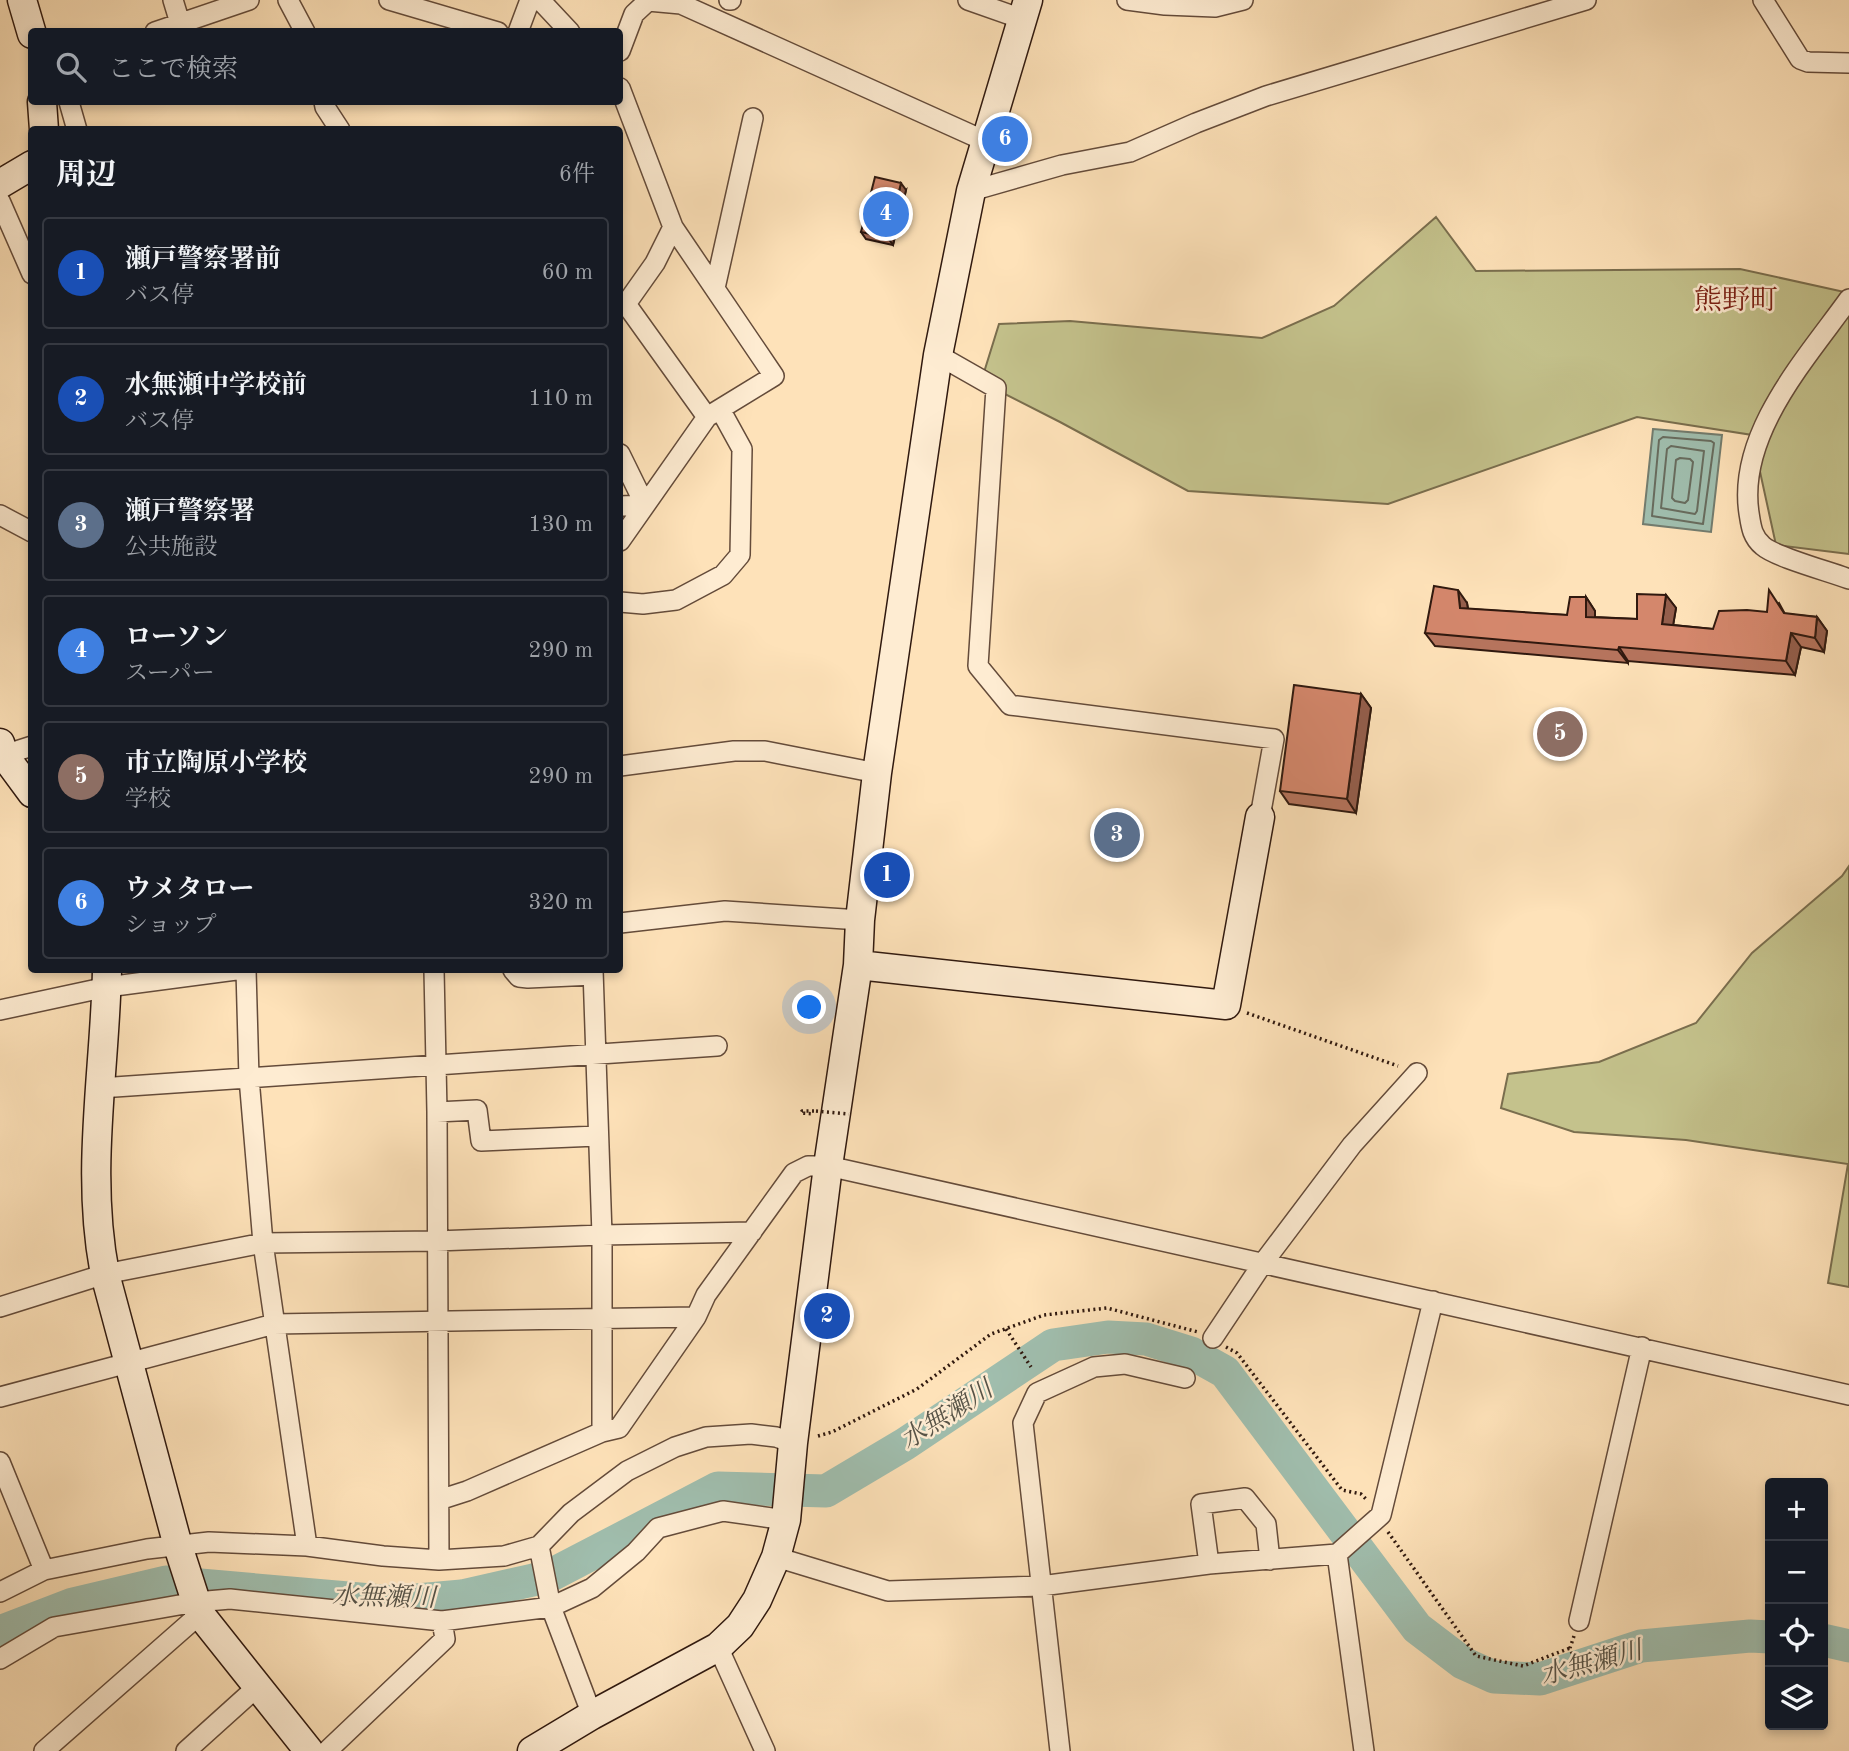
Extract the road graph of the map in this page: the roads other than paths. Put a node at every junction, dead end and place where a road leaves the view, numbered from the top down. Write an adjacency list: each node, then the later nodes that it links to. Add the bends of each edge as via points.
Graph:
1 (22, 0): 15 (street)
2 (173, 0): 14 (street)
3 (249, 0): 14 (street)
4 (288, 0): 17 (street)
5 (389, 0): 18 (street)
6 (530, 0): 19 (street)
7 (540, 0): 20 (street)
8 (968, 0): 13 (street)
9 (1127, 0): 10 (street, via 1215,7)
10 (1243, 0)
11 (1586, 0): 34 (street, via 1266,96 1130,152 1062,165)
12 (1763, 0): 22 (street, via 1800,59)
13 (1025, 10): 31 (street)
14 (180, 23): 16 (street)
15 (30, 28)
16 (166, 28)
17 (302, 28)
18 (484, 28)
19 (520, 28)
20 (566, 28)
21 (623, 43): 31 (street, via 634,14 648,1 681,4)
22 (1849, 63)
23 (623, 96): 36 (street)
24 (42, 105): 28 (street)
25 (70, 105): 29 (street)
26 (325, 105): 30 (street)
27 (753, 118): 38 (street)
28 (44, 126)
29 (76, 126)
30 (337, 126)
31 (985, 141): 34 (street)
32 (28, 167): 33 (street)
33 (0, 184)
34 (971, 191): 41 (street)
35 (0, 201): 37 (street)
36 (673, 227): 38 (street); 40 (street, via 655,263)
37 (28, 265)
38 (715, 288): 42 (street, via 774,376)
39 (1849, 299): 49 (street, via 1782,393 1762,430 1750,462 1746,494 1752,533 1764,547)
40 (623, 305): 42 (street)
41 (938, 355): 54 (street); 56 (street, via 996,388 978,666 1010,705 1274,739)
42 (714, 413): 44 (street); 50 (street, via 742,449 740,555 723,575 676,600)
43 (623, 460): 44 (street)
44 (645, 505): 45 (street); 48 (street)
45 (623, 506)
46 (0, 515): 47 (street)
47 (28, 530)
48 (623, 537)
49 (1849, 579)
50 (623, 602)
51 (28, 746): 52 (street)
52 (2, 749): 55 (street)
53 (623, 766): 54 (street, via 765,751)
54 (877, 773): 57 (street)
55 (28, 787)
56 (1260, 817): 59 (street, via 1226,1005)
57 (860, 920): 58 (street, via 725,911); 59 (street)
58 (623, 923)
59 (858, 965): 76 (street)
60 (188, 973): 66 (street)
61 (246, 973): 72 (street)
62 (434, 973): 70 (street)
63 (516, 973): 64 (street, via 528,978)
64 (582, 973)
65 (593, 973): 69 (street)
66 (107, 978): 67 (street); 73 (street)
67 (0, 1010)
68 (717, 1046): 69 (street)
69 (594, 1054): 70 (street); 75 (street)
70 (436, 1066): 72 (street); 74 (street)
71 (1417, 1073): 81 (street, via 1352,1145)
72 (249, 1078): 73 (street); 80 (street)
73 (100, 1088): 82 (street, via 95,1199)
74 (437, 1112): 75 (street, via 477,1110 481,1141); 79 (street)
75 (597, 1136): 78 (street)
76 (828, 1166): 77 (street, via 808,1166 794,1173); 81 (street); 96 (street)
77 (752, 1232): 78 (street); 85 (street)
78 (601, 1235): 79 (street); 86 (street)
79 (436, 1241): 80 (street); 87 (street)
80 (263, 1243): 82 (street); 88 (street)
81 (1263, 1263): 83 (street); 89 (street)
82 (105, 1273): 84 (street); 91 (street)
83 (1433, 1301): 90 (street); 103 (street, via 1385,1524)
84 (0, 1307)
85 (696, 1317): 86 (street); 95 (street, via 619,1428)
86 (601, 1320): 87 (street); 95 (street)
87 (438, 1321): 88 (street); 98 (street)
88 (274, 1324): 91 (street); 100 (street)
89 (1213, 1338)
90 (1642, 1347): 93 (street); 114 (street)
91 (130, 1362): 94 (street); 102 (street)
92 (1185, 1378): 109 (street, via 1125,1364 1094,1367 1037,1393 1023,1423)
93 (1849, 1395)
94 (0, 1397)
95 (602, 1432): 98 (street)
96 (793, 1443): 99 (street); 101 (street, via 751,1434 706,1437 675,1447 627,1471 570,1513)
97 (0, 1462): 108 (street)
98 (439, 1500): 105 (street)
99 (786, 1520): 104 (street); 112 (street, via 723,1511 658,1528 592,1588)
100 (307, 1546): 102 (street, via 209,1542); 105 (street)
101 (539, 1546): 105 (street, via 504,1556); 112 (street)
102 (179, 1549): 108 (street, via 147,1549); 111 (street)
103 (1340, 1551): 106 (street); 126 (street)
104 (776, 1557): 109 (street, via 888,1591); 115 (street, via 757,1600 740,1626)
105 (439, 1560)
106 (1270, 1560): 107 (street); 107 (street, via 1266,1524 1245,1498 1201,1504)
107 (1209, 1564): 109 (street)
108 (44, 1570): 110 (street)
109 (1041, 1586): 125 (street)
110 (0, 1592)
111 (197, 1603): 113 (street, via 230,1599); 116 (street, via 54,1627); 117 (street); 119 (street)
112 (551, 1607): 113 (street); 118 (street)
113 (442, 1621): 122 (street, via 445,1639)
114 (1579, 1621)
115 (718, 1647): 118 (street); 124 (street)
116 (0, 1659)
117 (257, 1687): 120 (street); 121 (street)
118 (592, 1715): 123 (street)
119 (44, 1751)
120 (186, 1751)
121 (309, 1751)
122 (327, 1751)
123 (532, 1751)
124 (765, 1751)
125 (1060, 1751)
126 (1364, 1751)

